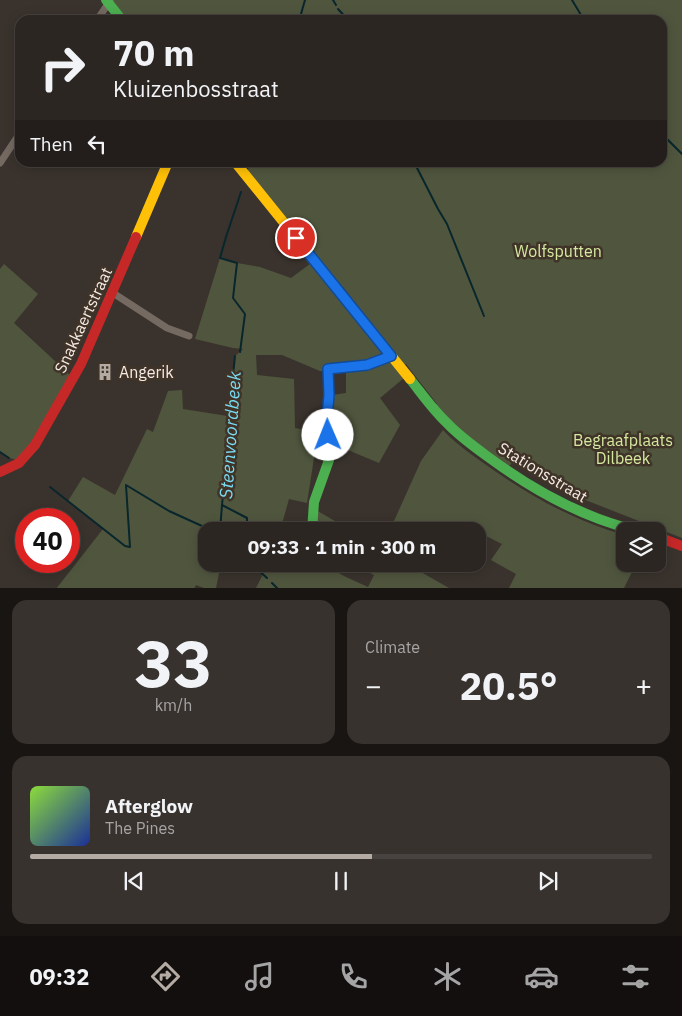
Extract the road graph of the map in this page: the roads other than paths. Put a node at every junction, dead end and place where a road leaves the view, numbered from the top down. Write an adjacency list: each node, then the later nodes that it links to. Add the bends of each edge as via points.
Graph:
1 (108, 1): 2 (street); 3 (street)
2 (100, 15)
3 (118, 15)
4 (15, 140): 5 (street)
5 (0, 163)
6 (166, 167): 8 (street, Snakkaertstraat)
7 (240, 167): 10 (street, Stationsstraat)
8 (113, 293): 9 (street, via 167,328); 11 (street, Snakkaertstraat, via 81,364 35,445 19,463)
9 (189, 336)
10 (391, 356): 12 (street, via 367,365 328,369 329,460 314,502); 13 (street, Stationsstraat, via 453,430 511,474 587,515)
11 (0, 472)
12 (313, 522)
13 (616, 525)
14 (666, 540): 15 (street)
15 (682, 546)

